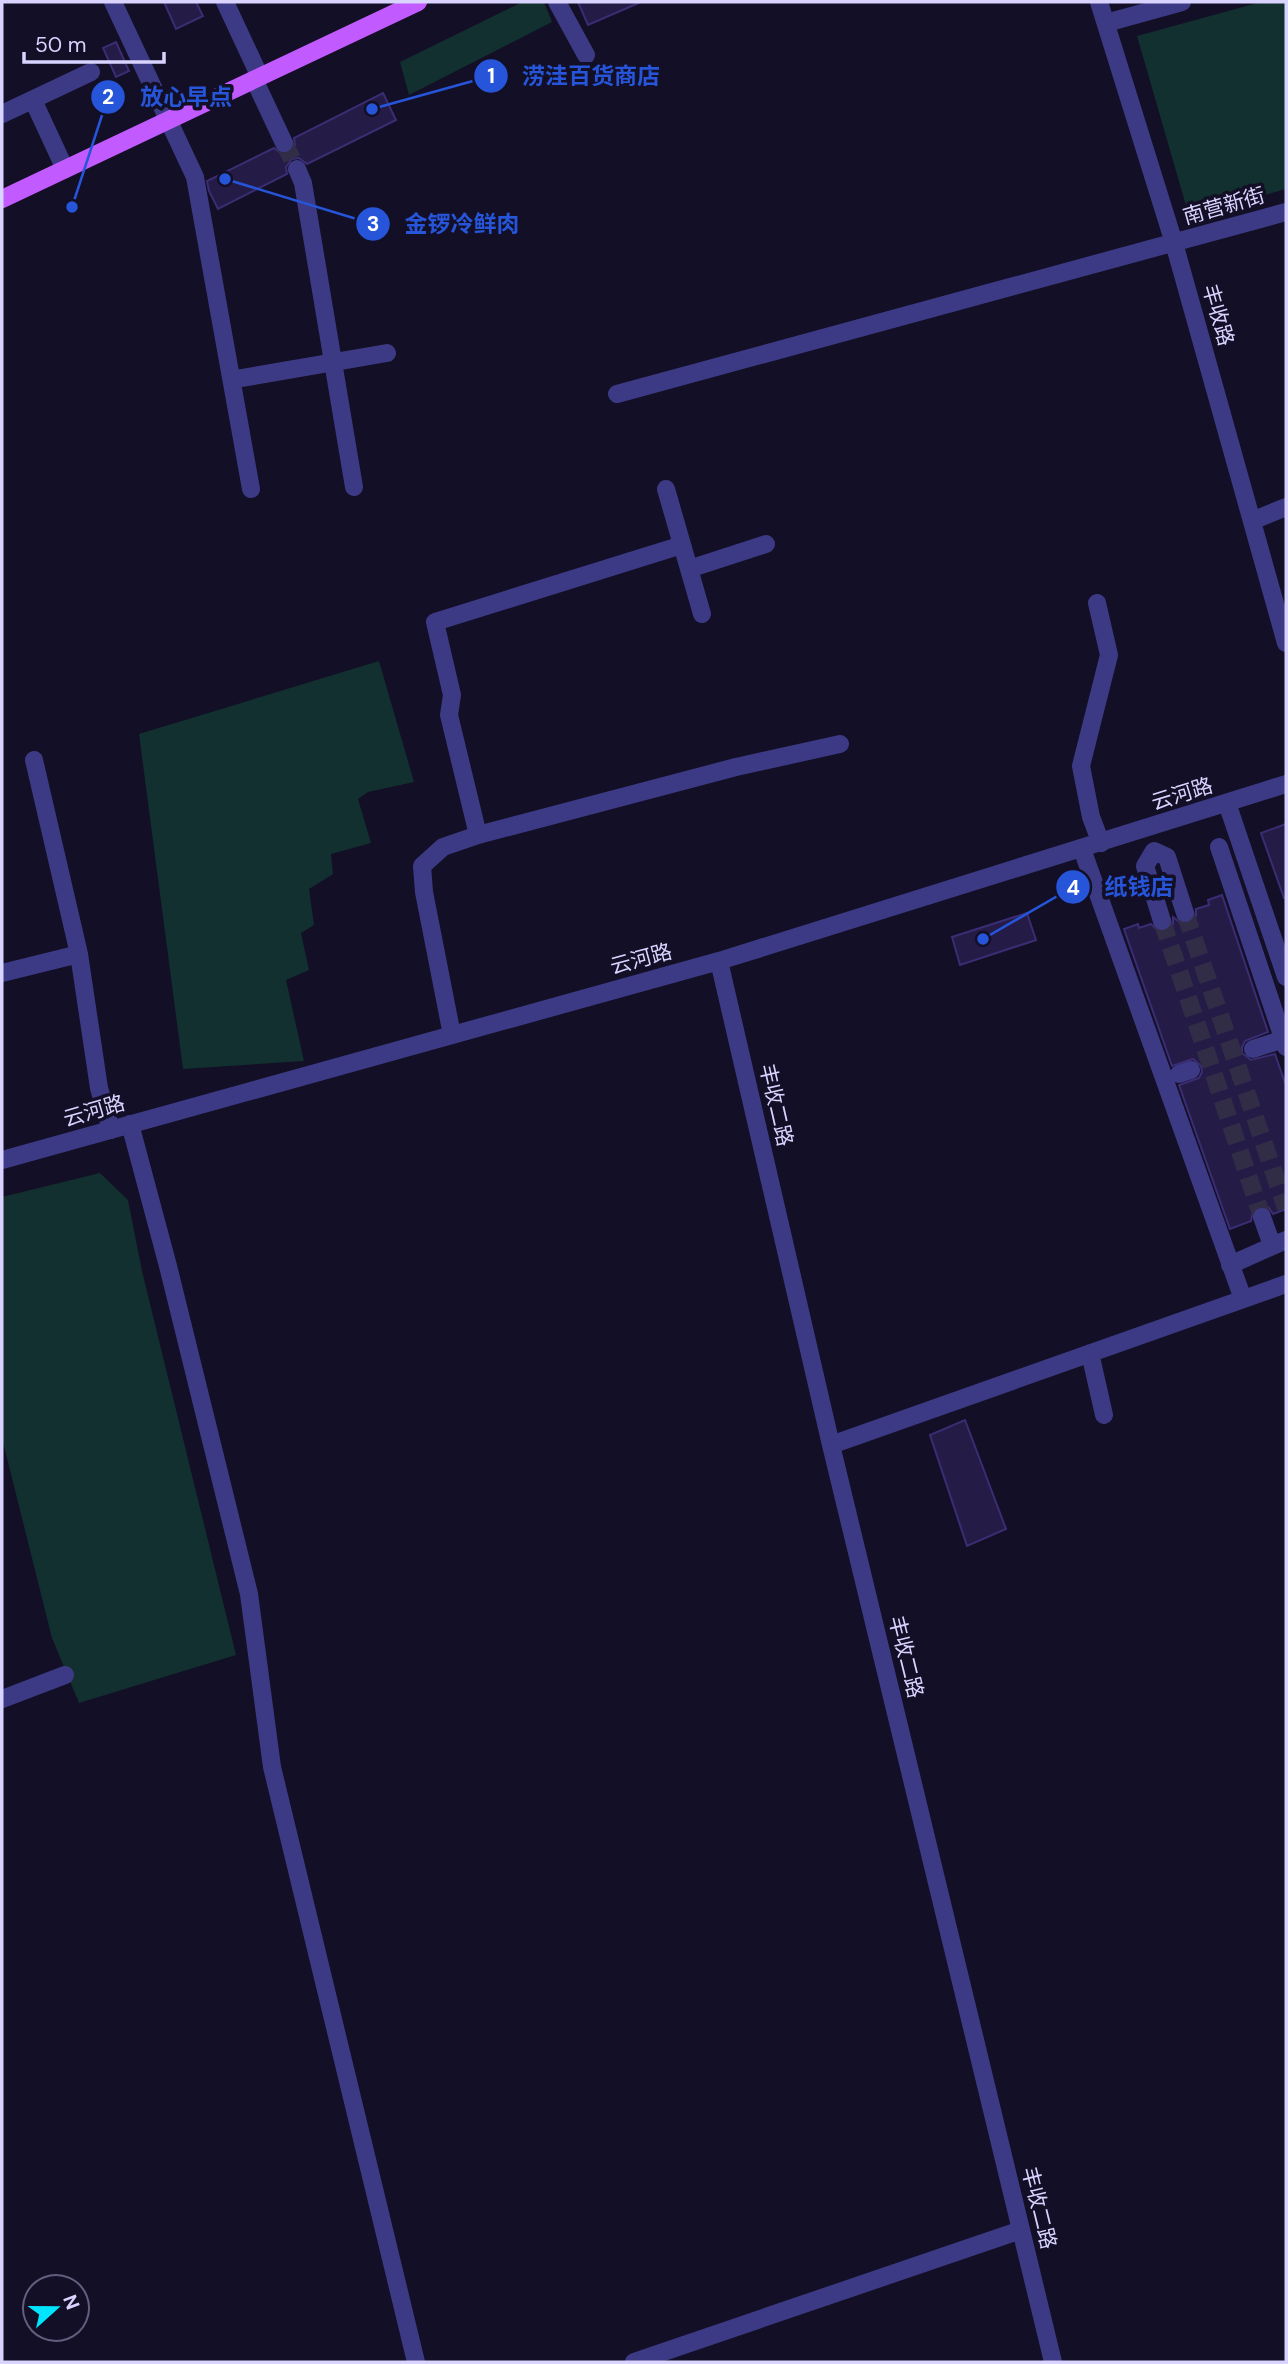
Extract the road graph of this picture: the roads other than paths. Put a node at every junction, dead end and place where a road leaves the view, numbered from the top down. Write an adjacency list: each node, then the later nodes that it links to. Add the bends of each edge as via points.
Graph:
1 (113, 2): 13 (street)
2 (225, 2): 10 (street)
3 (418, 2): 10 (main road)
4 (557, 2): 8 (street)
5 (1099, 2): 7 (street, 丰收路)
6 (1182, 2): 7 (street)
7 (1106, 23): 19 (street, 丰收路)
8 (586, 55)
9 (91, 72): 11 (street)
10 (257, 78): 13 (main road); 14 (street)
11 (33, 100): 12 (street); 15 (street)
12 (2, 114)
13 (168, 120): 15 (main road); 25 (street, via 195,177)
14 (284, 143)
15 (65, 169): 17 (main road)
16 (297, 169): 21 (street)
17 (2, 199)
18 (1286, 212): 19 (street, 南营新街)
19 (1174, 243): 23 (street, 南营新街); 28 (street, 丰收路)
20 (387, 353): 21 (street)
21 (333, 362): 22 (street); 24 (street)
22 (236, 379)
23 (617, 394)
24 (354, 487)
25 (251, 489)
26 (666, 489): 30 (street)
27 (1286, 507): 28 (street)
28 (1252, 521): 34 (street, 丰收路)
29 (766, 544): 31 (street)
30 (682, 545): 31 (street); 40 (street, via 435,622 452,695 449,715)
31 (689, 569): 33 (street)
32 (1097, 603): 41 (street, via 1109,655 1081,766)
33 (702, 614)
34 (1283, 617): 35 (street, 丰收路)
35 (1286, 643)
36 (840, 744): 40 (street)
37 (34, 760): 46 (street)
38 (1286, 784): 39 (street, 云河路)
39 (1227, 803): 41 (street, 云河路); 49 (street)
40 (478, 835): 50 (street, via 443,847 422,866)
41 (1101, 843): 43 (street, 云河路)
42 (1219, 847): 51 (street)
43 (1082, 849): 47 (street, 云河路); 58 (street)
44 (1185, 913): 45 (street, via 1167,857 1154,852 1145,866)
45 (1162, 920)
46 (79, 954): 48 (street); 54 (street, via 99,1088)
47 (719, 961): 50 (street, 云河路); 63 (street, 丰收二路)
48 (2, 973)
49 (1286, 976)
50 (452, 1035): 53 (street, 云河路)
51 (1285, 1043): 52 (street)
52 (1253, 1049)
53 (130, 1124): 54 (street, 云河路); 67 (street, via 249,1594 272,1767)
54 (111, 1130): 55 (street, 云河路)
55 (2, 1160)
56 (1262, 1217): 57 (street)
57 (1279, 1242): 58 (street)
58 (1230, 1265): 60 (street)
59 (1286, 1284): 60 (street)
60 (1243, 1300): 61 (street)
61 (1090, 1353): 62 (street); 63 (street)
62 (1104, 1415)
63 (831, 1445): 66 (street, 丰收二路)
64 (65, 1675): 65 (street)
65 (2, 1699)
66 (1021, 2230): 68 (street); 69 (street, 丰收二路)
67 (416, 2362)
68 (634, 2362)
69 (1054, 2362)

